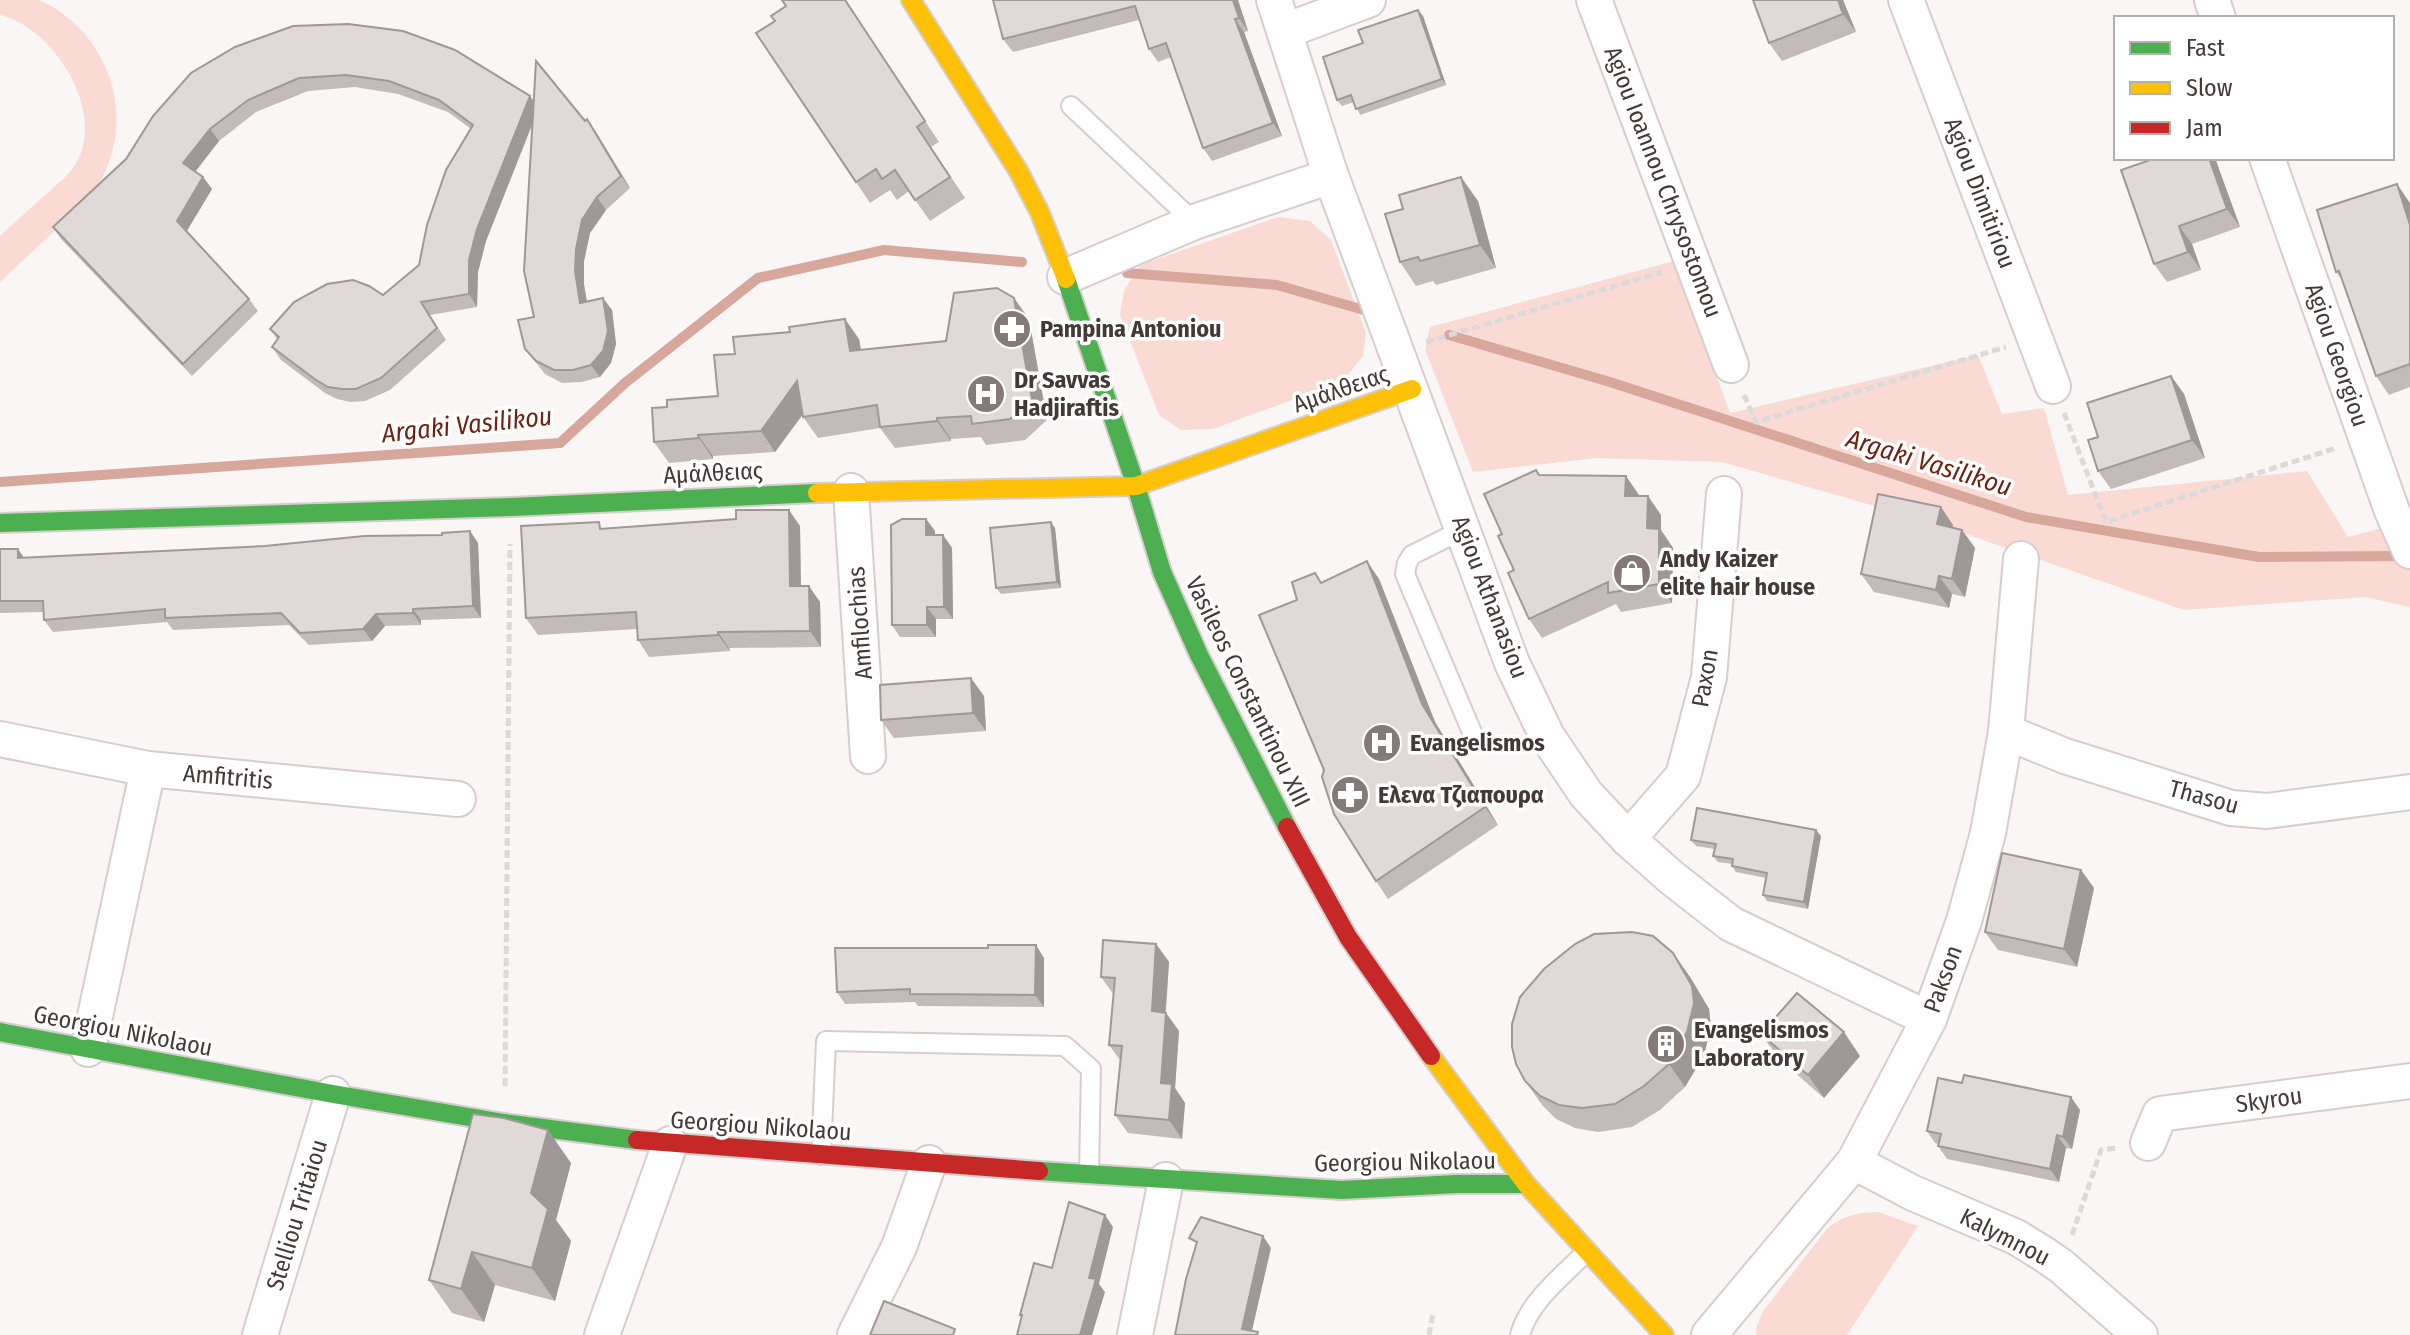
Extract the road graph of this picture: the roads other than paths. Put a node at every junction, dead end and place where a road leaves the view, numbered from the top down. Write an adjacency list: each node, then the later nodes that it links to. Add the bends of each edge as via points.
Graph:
1 (911, 0): 10 (street, Vasileos Constantinou XIII, via 1019,172)
2 (1368, 0): 5 (street)
3 (1594, 0): 11 (street, Agiou Ioannou Chrysostomou)
4 (1906, 0): 12 (street, Agiou Dimitiriou)
5 (1279, 16): 8 (street, Agiou Athanasiou)
6 (1071, 106): 9 (lane)
7 (2268, 160): 19 (street, Agiou Georgiou)
8 (1331, 176): 9 (street); 13 (street, Agiou Athanasiou)
9 (1194, 222): 10 (street)
10 (1065, 277): 14 (street, Vasileos Constantinou XIII)
11 (1731, 365)
12 (2053, 386)
13 (1412, 389): 14 (street, Αμάλθειας); 18 (street, Agiou Athanasiou)
14 (1136, 486): 15 (street, Αμάλθειας); 41 (street, Vasileos Constantinou XIII, via 1162,572 1199,655 1348,937)
15 (851, 491): 17 (street, Αμάλθειας); 24 (street, Amfilochias)
16 (1724, 494): 28 (street, Paxon, via 1709,677 1683,776)
17 (0, 523)
18 (1464, 529): 22 (lane, via 1412,555 1405,574); 28 (street, Agiou Athanasiou, via 1512,663 1547,736 1586,794)
19 (2410, 551)
20 (2021, 559): 21 (street, Pakson)
21 (2006, 732): 26 (street, Thasou, via 2231,808 2267,811); 29 (street, Pakson, via 1988,833)
22 (1474, 737)
23 (0, 739): 25 (street, Amfitritis)
24 (868, 756)
25 (148, 769): 27 (street, Amfitritis); 31 (street)
26 (2410, 792)
27 (458, 799)
28 (1628, 839): 29 (street, Agiou Athanasiou, via 1731,924)
29 (1929, 1019): 37 (street, Pakson)
30 (0, 1032): 31 (street, Georgiou Nikolaou)
31 (88, 1049): 33 (street, Georgiou Nikolaou)
32 (2410, 1081): 34 (street, Skyrou, via 2160,1114)
33 (333, 1094): 35 (street, Georgiou Nikolaou); 43 (street, Stelliou Tritaiou)
34 (2148, 1143)
35 (670, 1144): 36 (street, Georgiou Nikolaou); 44 (street)
36 (821, 1155): 38 (street, Georgiou Nikolaou); 39 (lane, via 826,1041 1065,1046 1091,1069)
37 (1854, 1162): 49 (street, Pakson); 50 (street, Kalymnou, via 2016,1237 2061,1266)
38 (929, 1163): 39 (street, Georgiou Nikolaou); 45 (street, via 899,1247)
39 (1089, 1174): 40 (street, Georgiou Nikolaou)
40 (1166, 1180): 41 (street, Georgiou Nikolaou, via 1342,1190); 46 (street)
41 (1526, 1184): 42 (street, Vasileos Constantinou XIII)
42 (1587, 1251): 47 (lane, via 1539,1299); 48 (street, Vasileos Constantinou XIII)
43 (260, 1335)
44 (602, 1335)
45 (855, 1335)
46 (1135, 1335)
47 (1520, 1335)
48 (1664, 1335)
49 (1709, 1335)
50 (2140, 1335)

